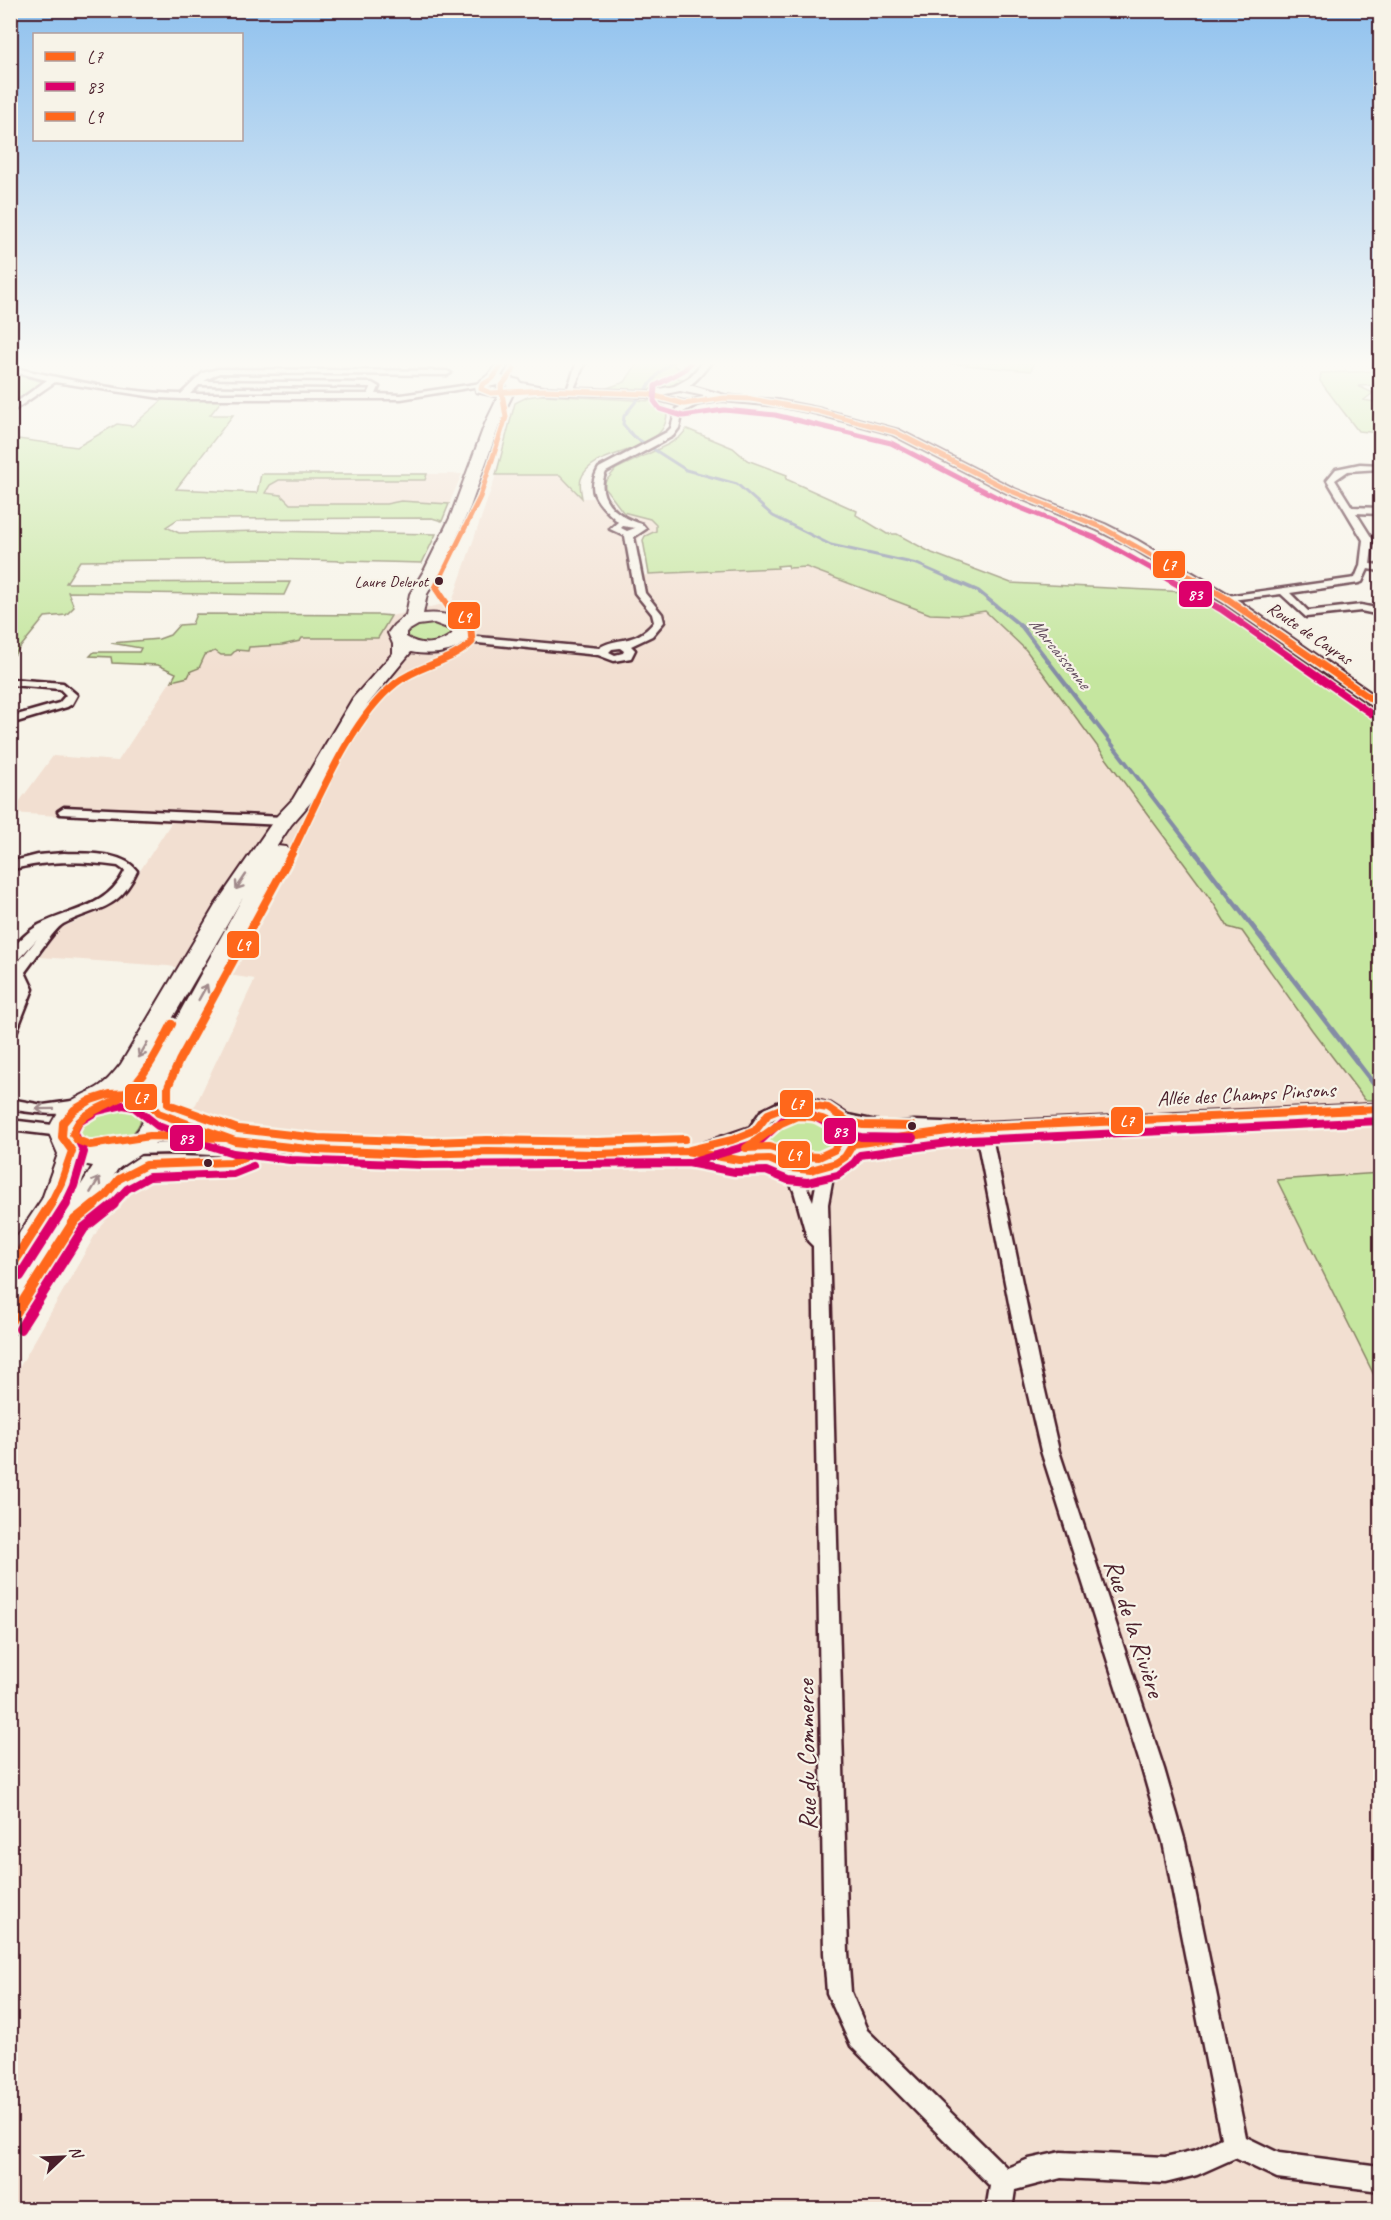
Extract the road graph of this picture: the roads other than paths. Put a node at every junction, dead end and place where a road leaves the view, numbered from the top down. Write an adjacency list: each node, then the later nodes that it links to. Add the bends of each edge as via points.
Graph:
1 (478, 466): 9 (main road)
2 (611, 466): 17 (street, via 602,470 595,486 597,493 624,523 639,526 639,531 629,537 640,593 659,622 653,631 622,645 630,650 629,654 614,658 606,656)
3 (961, 466): 11 (street, Route de Cayras, via 1011,491 1101,527)
4 (1380, 467): 5 (street, via 1348,469 1331,477)
5 (1350, 510): 6 (street); 7 (street, via 1368,540)
6 (1380, 511)
7 (1365, 566): 8 (street); 10 (street, via 1362,577 1355,582)
8 (1380, 568)
9 (424, 585): 13 (main road, via 429,604); 14 (main road, via 415,600 415,616)
10 (1283, 591): 11 (street); 12 (street, via 1312,620)
11 (1222, 596): 20 (street, Route de Cayras)
12 (1380, 614)
13 (443, 619): 14 (main road); 15 (main road, via 456,623)
14 (410, 622): 16 (main road, via 397,633)
15 (450, 639): 16 (main road, via 421,648); 17 (street); 17 (street, via 482,635); 18 (main road)
16 (402, 643): 18 (main road, via 402,654)
17 (606, 649)
18 (388, 672): 22 (main road, via 360,702)
19 (10, 682): 21 (street, via 63,686 72,695 63,705)
20 (1380, 705)
21 (10, 721)
22 (301, 802): 24 (main road); 31 (main road, one-way to 22, via 153,1094 168,1056 268,872)
23 (64, 811): 24 (street)
24 (283, 821): 28 (main road, one-way to 28, via 226,904 131,1070)
25 (10, 866): 26 (street, via 38,857 61,856 119,862 129,867 130,875 112,899 58,922)
26 (13, 967): 27 (street, via 26,989)
27 (10, 1030)
28 (104, 1095): 30 (main road); 31 (main road, via 133,1094)
29 (10, 1104): 30 (street, one-way to 29, via 37,1109)
30 (80, 1106): 37 (main road, via 66,1118)
31 (156, 1108): 40 (main road, via 156,1128); 41 (street, via 235,1141)
32 (1376, 1109): 35 (street, Allée des Champs Pinsons)
33 (846, 1120): 35 (street, Allée des Champs Pinsons, via 886,1128); 36 (street, via 825,1107 797,1104 767,1114); 38 (street)
34 (10, 1125): 37 (street)
35 (976, 1128): 38 (street, Allée des Champs Pinsons); 48 (street, Rue de la Rivière, via 1050,1451 1154,1769 1174,1842)
36 (755, 1131): 39 (street); 42 (street, via 757,1145)
37 (67, 1141): 40 (main road, via 86,1156); 46 (main road, via 69,1167 56,1203)
38 (853, 1144): 43 (street, via 845,1157)
39 (686, 1151): 41 (street); 42 (street, via 739,1160)
40 (126, 1152): 41 (street, via 172,1148 327,1159 400,1158); 47 (main road, one-way to 40, via 108,1164)
41 (414, 1154)
42 (769, 1159): 44 (street)
43 (827, 1167): 44 (street); 45 (street, Rue du Commerce, via 821,1197)
44 (790, 1168): 45 (street, Rue du Commerce, via 802,1191)
45 (822, 1263): 50 (street, Rue du Commerce, via 839,1993 859,2038 870,2051)
46 (10, 1269)
47 (10, 1323)
48 (1235, 2145): 49 (street, via 1277,2165); 50 (street, via 1197,2163 1166,2170 1061,2165)
49 (1380, 2179)
50 (1003, 2182): 51 (street)
51 (999, 2210)

